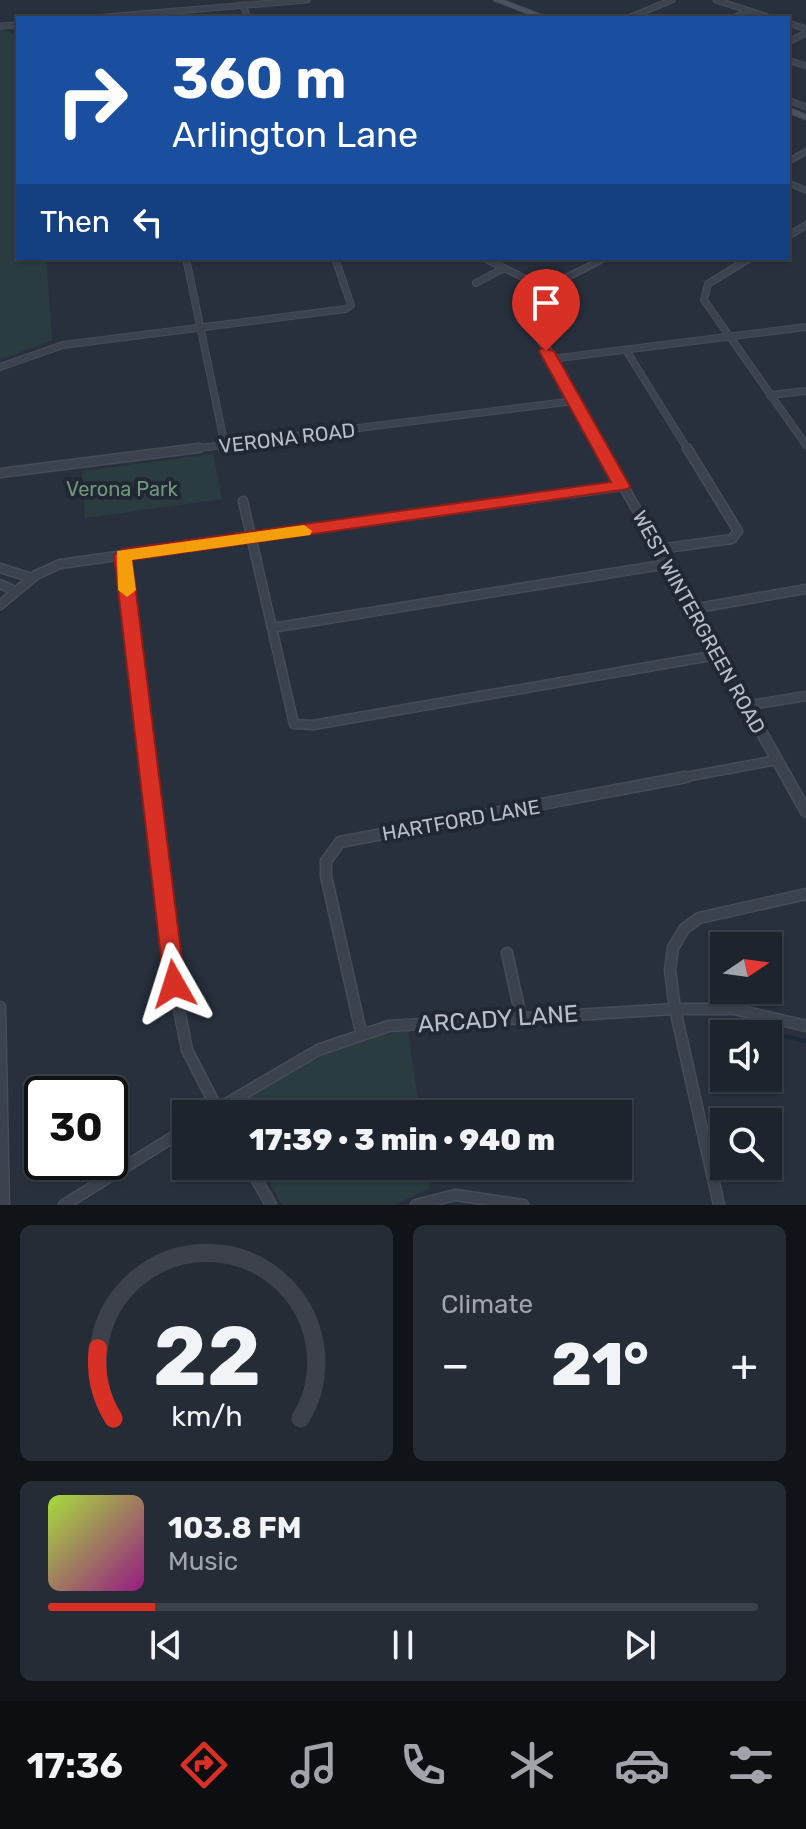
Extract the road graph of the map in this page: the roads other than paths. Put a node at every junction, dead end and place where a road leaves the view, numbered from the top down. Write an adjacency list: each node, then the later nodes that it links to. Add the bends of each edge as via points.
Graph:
1 (307, 0): 5 (street)
2 (497, 0): 9 (main road)
3 (672, 0): 10 (street)
4 (716, 0): 6 (street)
5 (243, 5): 7 (street); 8 (street)
6 (750, 11): 11 (street); 12 (street)
7 (139, 16)
8 (247, 16)
9 (540, 16)
10 (633, 16)
11 (738, 16)
12 (765, 16)
13 (186, 260): 22 (street)
14 (336, 260): 22 (street, via 351,305)
15 (488, 260): 18 (street)
16 (602, 260): 20 (street)
17 (747, 260): 23 (street, via 704,289 705,304)
18 (504, 268): 19 (street); 20 (street)
19 (476, 283)
20 (544, 288): 25 (street, WEST WINTERGREEN ROAD, via 524,309)
21 (806, 327): 23 (street)
22 (200, 328): 26 (street, via 63,345); 31 (street)
23 (729, 337): 24 (street); 28 (street)
24 (626, 350): 25 (street); 36 (street, via 738,531 732,539)
25 (551, 359): 29 (street, WEST WINTERGREEN ROAD)
26 (0, 367)
27 (806, 391): 28 (street)
28 (770, 395): 30 (street)
29 (574, 401): 31 (street, VERONA ROAD); 33 (street, WEST WINTERGREEN ROAD)
30 (806, 445)
31 (225, 446): 32 (street, VERONA ROAD)
32 (0, 473)
33 (622, 486): 35 (street); 36 (street, WEST WINTERGREEN ROAD)
34 (243, 501): 35 (street)
35 (252, 538): 37 (street); 46 (street)
36 (659, 549): 38 (street, WEST WINTERGREEN ROAD)
37 (123, 555): 40 (street, via 60,564); 59 (street, via 174,984 187,1050)
38 (668, 564): 45 (street, WEST WINTERGREEN ROAD); 46 (street)
39 (0, 568): 40 (street)
40 (32, 578): 43 (street)
41 (0, 584): 43 (street)
42 (806, 589): 45 (street)
43 (15, 591): 44 (street)
44 (0, 605)
45 (692, 609): 47 (street, WEST WINTERGREEN ROAD)
46 (272, 628): 47 (street, via 290,718 302,726)
47 (717, 655): 49 (street, WEST WINTERGREEN ROAD)
48 (806, 696): 49 (street)
49 (744, 706): 50 (street, WEST WINTERGREEN ROAD)
50 (777, 760): 51 (street, WEST WINTERGREEN ROAD); 58 (street, HARTFORD LANE, via 340,842 326,861 326,876)
51 (806, 812)
52 (806, 894): 55 (street, via 730,909 689,924 671,955)
53 (507, 953): 56 (street)
54 (0, 1007): 63 (street)
55 (675, 1009): 56 (street, ARCADY LANE); 57 (street, ARCADY LANE, via 734,1009); 68 (street)
56 (521, 1017): 58 (street, ARCADY LANE)
57 (806, 1026)
58 (361, 1032): 60 (street, ARCADY LANE)
59 (210, 1100)
60 (235, 1100)
61 (172, 1138): 64 (street)
62 (257, 1180): 65 (street)
63 (4, 1205)
64 (64, 1205)
65 (271, 1205)
66 (416, 1205): 67 (street, via 447,1195)
67 (523, 1205)
68 (719, 1205)

